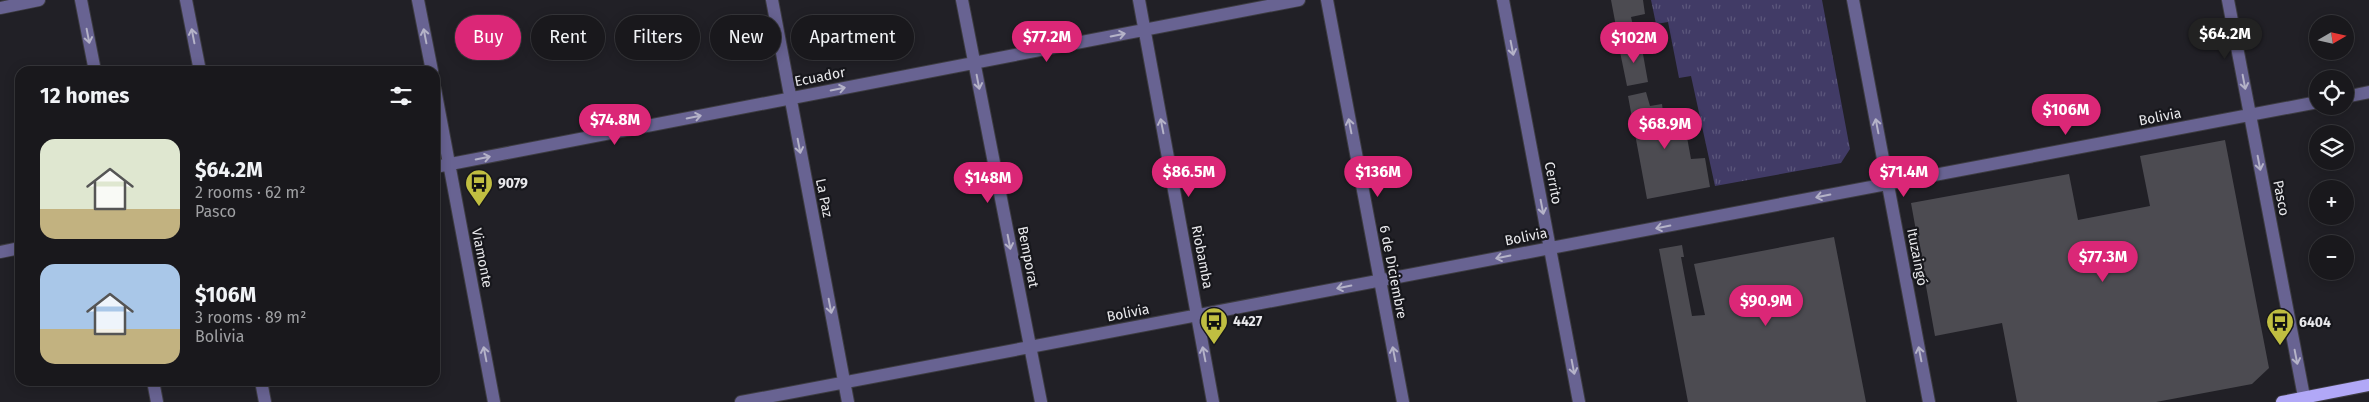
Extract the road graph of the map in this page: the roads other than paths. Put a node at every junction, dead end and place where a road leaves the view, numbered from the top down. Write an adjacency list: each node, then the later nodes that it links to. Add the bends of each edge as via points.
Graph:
1 (39, 0): 13 (street)
2 (81, 0): 16 (street, one-way to 16)
3 (186, 0): 17 (street, one-way to 3)
4 (418, 0): 18 (street, one-way to 4)
5 (772, 0): 21 (street, La Paz)
6 (962, 0): 15 (street, Bemporat)
7 (1138, 0): 14 (street, Riobamba)
8 (1298, 0): 14 (street, Ecuador)
9 (1327, 0): 31 (street, 6 de Diciembre, one-way to 9)
10 (1503, 0): 28 (street, Cerrito, one-way to 28)
11 (1853, 0): 27 (street, Ituzaingó, one-way to 11)
12 (2228, 0): 23 (street, Pasco, one-way to 23)
13 (0, 8)
14 (1144, 30): 15 (street, Ecuador, one-way to 14); 32 (street, Riobamba, one-way to 14)
15 (974, 63): 21 (street, Ecuador, one-way to 15); 33 (street, Bemporat, one-way to 33)
16 (94, 66)
17 (199, 66)
18 (431, 66)
19 (2369, 92): 20 (street)
20 (2354, 95)
21 (790, 98): 25 (street, Ecuador, one-way to 21); 34 (street, La Paz, one-way to 34)
22 (2309, 104): 23 (street, Bolivia)
23 (2250, 115): 27 (street, Bolivia); 38 (street, Pasco, one-way to 38)
24 (440, 116): 25 (street, Viamonte)
25 (449, 165): 26 (street, Ecuador); 41 (street, Viamonte, one-way to 25)
26 (440, 166)
27 (1888, 184): 28 (street, Bolivia, one-way to 28); 48 (street, Ituzaingó, one-way to 27)
28 (1550, 248): 31 (street, Bolivia, one-way to 31); 47 (street, Cerrito, one-way to 47)
29 (15, 249): 30 (street)
30 (0, 252)
31 (1380, 280): 32 (street, Bolivia, one-way to 32); 46 (street, 6 de Diciembre, one-way to 31)
32 (1197, 315): 33 (street, Bolivia); 45 (street, Riobamba, one-way to 32)
33 (1030, 347): 34 (street, Bolivia); 44 (street, Bemporat)
34 (844, 382): 42 (street, Bolivia); 43 (street, La Paz)
35 (2369, 385): 38 (main road)
36 (154, 386): 39 (street)
37 (262, 386): 40 (street)
38 (2305, 400): 49 (main road)
39 (157, 402)
40 (265, 402)
41 (494, 402)
42 (741, 402)
43 (848, 402)
44 (1041, 402)
45 (1213, 402)
46 (1403, 402)
47 (1579, 402)
48 (1929, 402)
49 (2282, 402)

